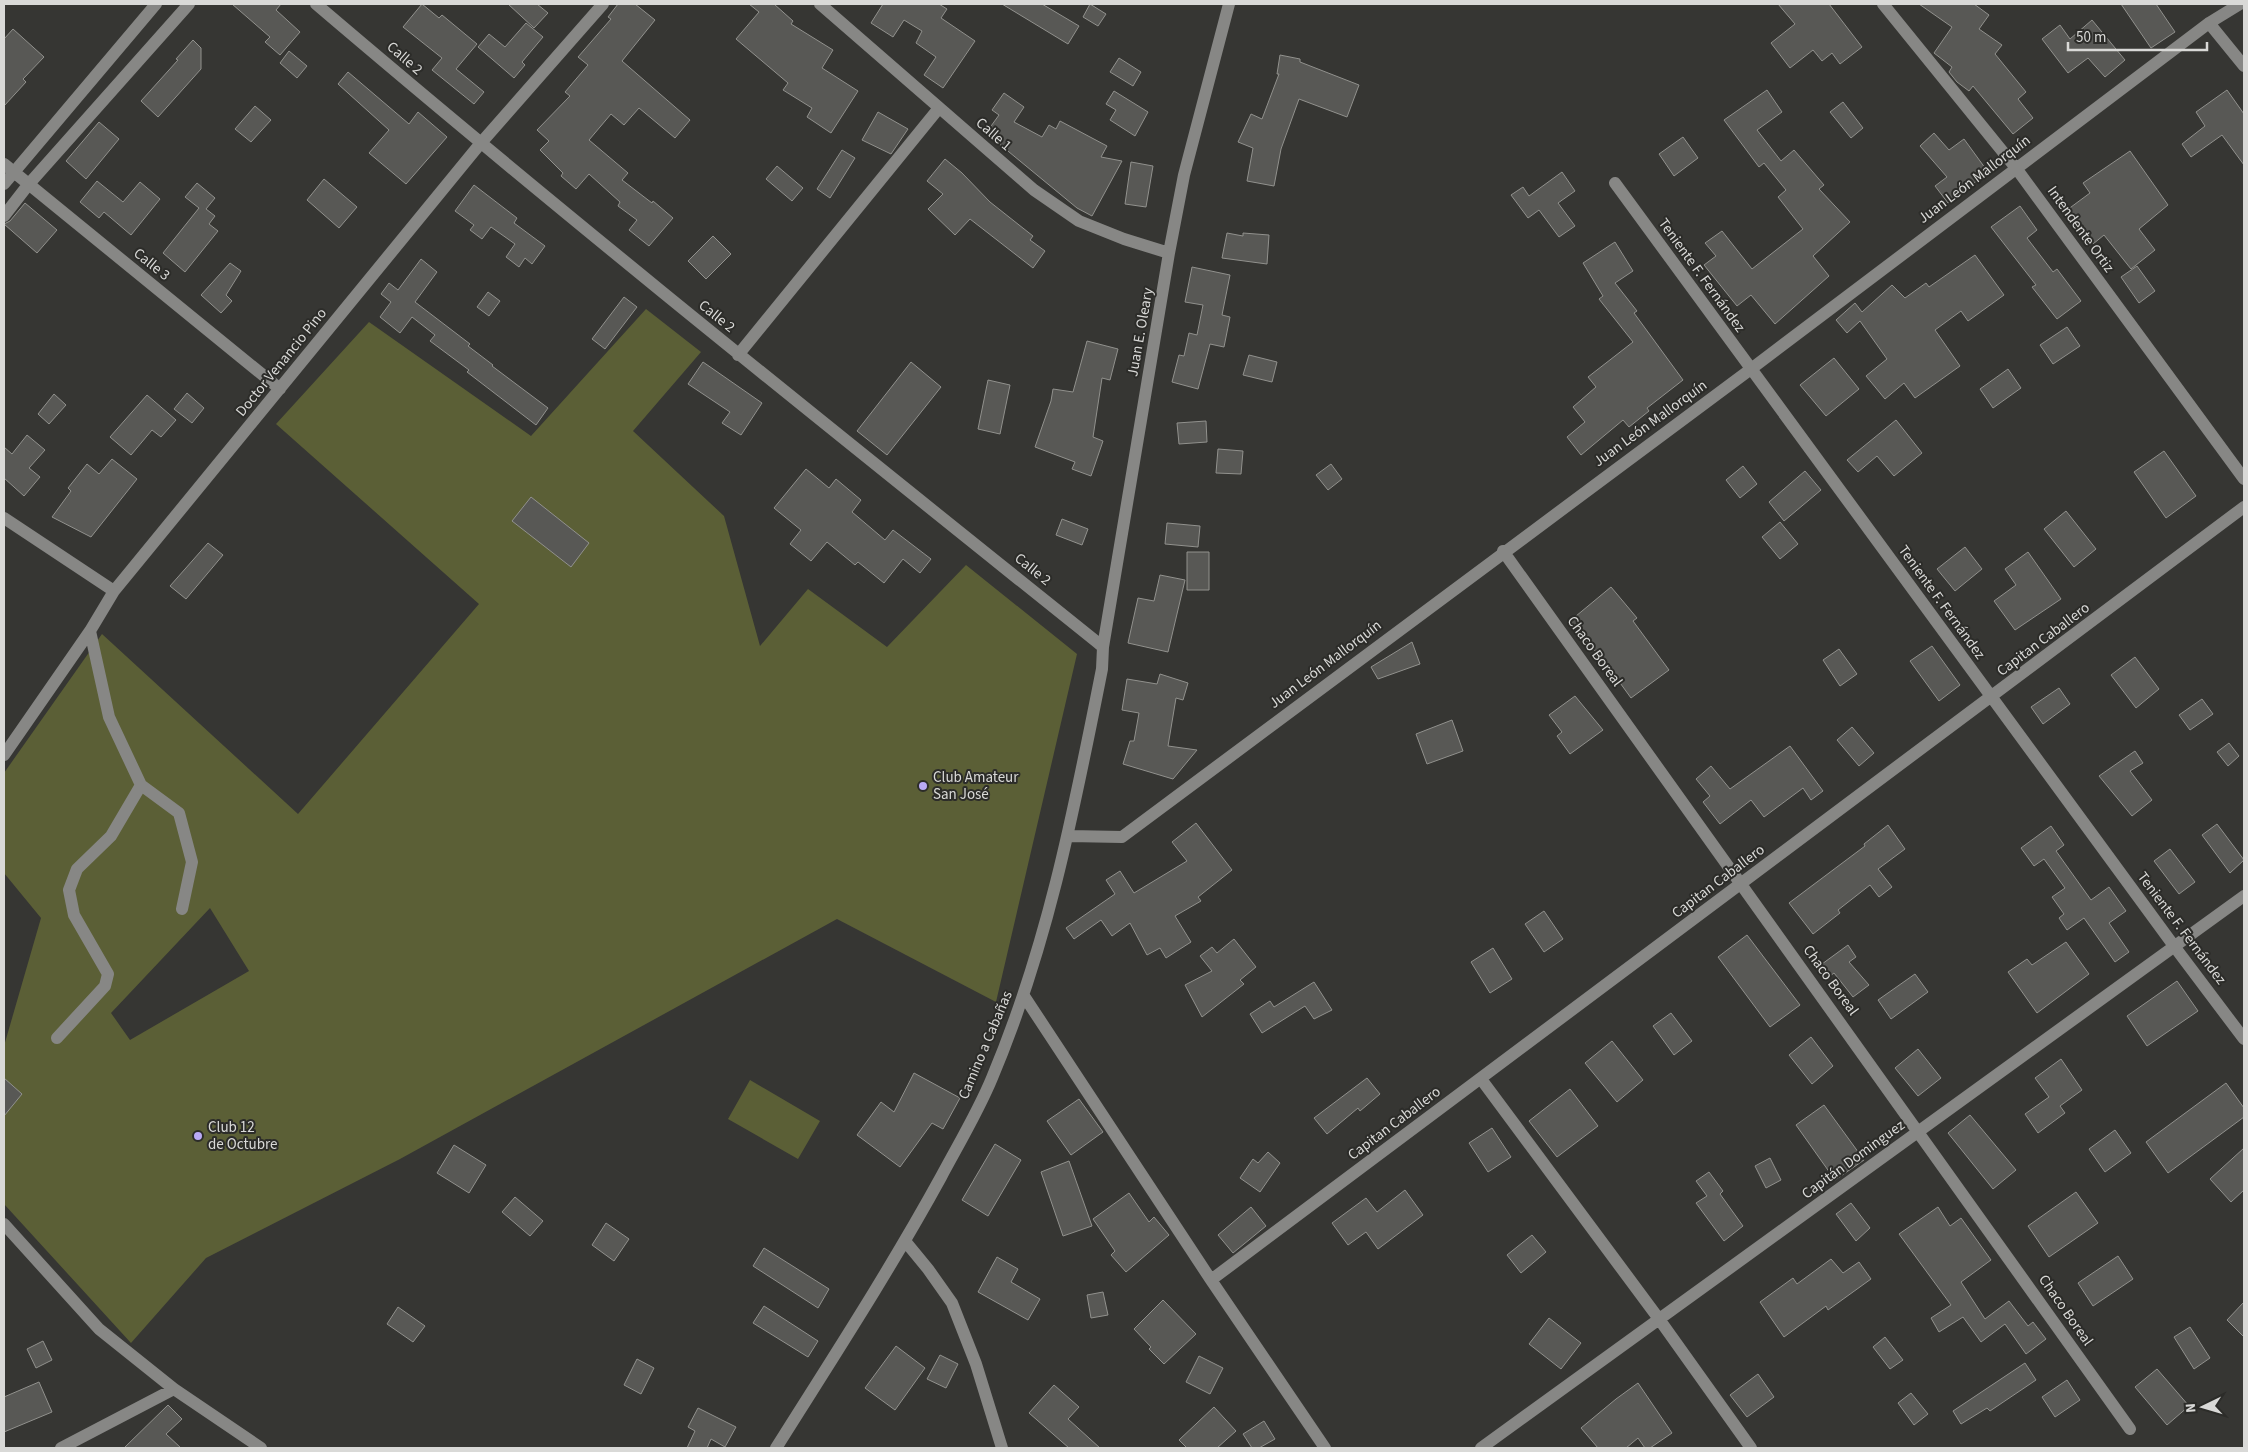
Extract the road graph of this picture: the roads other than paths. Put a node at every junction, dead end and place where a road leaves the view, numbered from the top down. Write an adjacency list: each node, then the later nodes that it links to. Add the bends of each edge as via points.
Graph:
1 (156, 4): 13 (street)
2 (189, 4): 17 (street)
3 (316, 4): 12 (street, Calle 2)
4 (603, 4): 12 (street, Doctor Venancio Pino)
5 (820, 4): 11 (street, Calle 1)
6 (1229, 4): 19 (street, Juan E. Oleary, via 1184,175)
7 (1883, 4): 14 (street, Intendente Ortiz)
8 (2240, 4): 9 (street, Juan León Mallorquín)
9 (2209, 24): 10 (street); 14 (street, Juan León Mallorquín)
10 (2244, 66)
11 (939, 108): 19 (street, Calle 1, via 1034,190 1079,220); 20 (street)
12 (480, 144): 20 (street, Calle 2); 22 (street, Doctor Venancio Pino)
13 (8, 168): 16 (street); 17 (street, Calle 3)
14 (2016, 168): 21 (street, Juan León Mallorquín); 23 (street, Intendente Ortiz)
15 (1615, 183): 21 (street, Teniente F. Fernández)
16 (4, 184)
17 (28, 185): 18 (street); 22 (street, Calle 3)
18 (4, 216)
19 (1169, 253): 29 (street, Juan E. Oleary)
20 (738, 355): 29 (street, Calle 2)
21 (1751, 369): 26 (street, Juan León Mallorquín); 31 (street, Teniente F. Fernández)
22 (280, 389): 27 (street, Doctor Venancio Pino)
23 (2244, 479)
24 (2244, 508): 31 (street, Capitan Caballero)
25 (4, 518): 27 (street)
26 (1503, 551): 34 (street, Juan León Mallorquín, via 1122,837); 35 (street, Chaco Boreal)
27 (114, 591): 28 (street, Doctor Venancio Pino)
28 (90, 631): 32 (street, Doctor Venancio Pino); 33 (street, via 109,717)
29 (1103, 647): 30 (street, Juan E. Oleary)
30 (1102, 669): 34 (street, Camino a Cabañas)
31 (1992, 698): 35 (street, Capitan Caballero); 38 (street, Teniente F. Fernández)
32 (4, 755)
33 (141, 785): 37 (street, via 178,813 192,862); 40 (street, via 110,836 77,869 69,890 74,915 108,974 105,986)
34 (1069, 836): 39 (street, Camino a Cabañas, via 1048,920)
35 (1742, 884): 42 (street, Capitan Caballero); 43 (street, Chaco Boreal)
36 (2244, 896): 38 (street, Capitán Dominguez)
37 (182, 908)
38 (2174, 946): 41 (street, Teniente F. Fernández); 43 (street, Capitán Dominguez)
39 (1024, 996): 45 (street, Camino a Cabañas, via 992,1080); 46 (street)
40 (57, 1038)
41 (2244, 1039)
42 (1481, 1079): 46 (street, Capitan Caballero); 47 (street)
43 (1919, 1131): 47 (street, Capitán Dominguez); 49 (street, Chaco Boreal)
44 (4, 1224): 48 (street, via 99,1328)
45 (906, 1241): 52 (street, Camino a Cabañas); 53 (street, via 952,1303 976,1364)
46 (1211, 1280): 54 (street)
47 (1659, 1319): 55 (street, Capitán Dominguez); 56 (street)
48 (174, 1389): 50 (street); 51 (street)
49 (2130, 1429)
50 (61, 1448)
51 (261, 1448)
52 (776, 1448)
53 (1002, 1448)
54 (1325, 1448)
55 (1481, 1448)
56 (1751, 1448)

